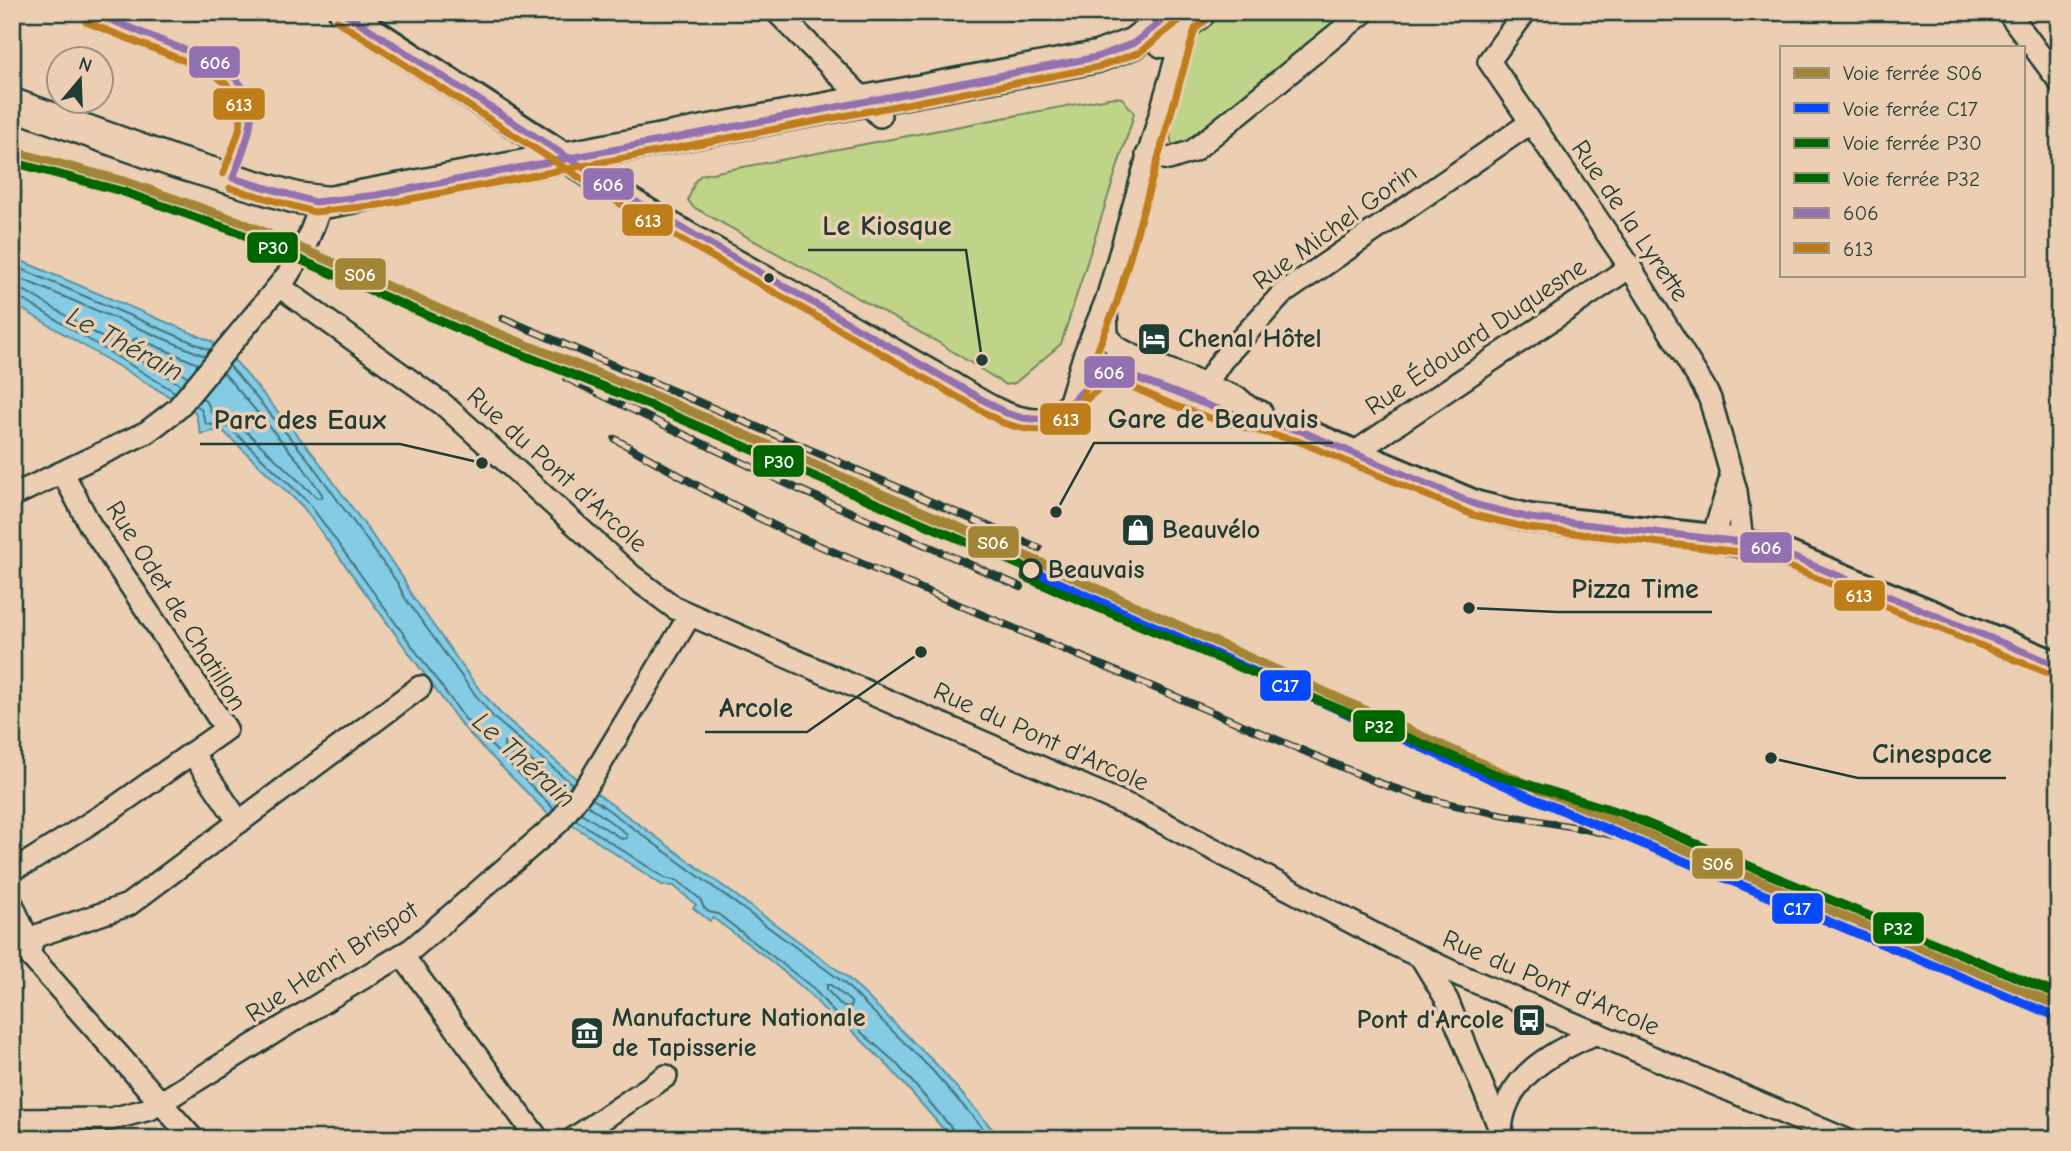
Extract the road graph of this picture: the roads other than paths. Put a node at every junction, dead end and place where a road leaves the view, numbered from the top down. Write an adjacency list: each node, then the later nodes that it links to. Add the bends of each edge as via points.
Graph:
1 (777, 12): 10 (street)
2 (1364, 12): 12 (street, via 1193,151 1176,159)
3 (1525, 12): 11 (street, Rue de la Lyrette, via 1489,61)
4 (2008, 12): 7 (street)
5 (346, 13): 13 (street)
6 (1177, 22): 8 (street); 8 (street); 10 (main road, via 1097,57)
7 (2059, 81)
8 (1168, 82): 12 (street)
9 (12, 104): 14 (main road, via 175,162 296,198)
10 (872, 109): 13 (main road)
11 (1530, 123): 15 (street, Rue de la Lyrette); 18 (street, Rue Michel Gorin, via 1282,294 1222,360)
12 (1147, 155): 17 (street)
13 (579, 166): 14 (main road, via 377,194); 19 (street, via 1003,412 1046,420)
14 (319, 210): 16 (street, via 304,249)
15 (1630, 267): 21 (street, Rue Édouard Duquesne); 23 (street, Rue de la Lyrette, via 1710,399)
16 (279, 286): 22 (street, via 177,408 147,432); 27 (street, Rue du Pont d'Arcole, via 444,405 632,576)
17 (1107, 299): 18 (street, via 1105,329 1116,347); 19 (street)
18 (1203, 394): 19 (street, via 1109,371); 20 (street, via 1274,426)
19 (1070, 400)
20 (1301, 431): 21 (street)
21 (1354, 453): 25 (street, via 1502,512)
22 (63, 473): 24 (street); 30 (street, Rue Odet de Chatillon, via 90,525 226,729)
23 (1731, 476): 25 (street, Rue de la Lyrette); 26 (street, Rue de la Lyrette)
24 (12, 496)
25 (1713, 538): 26 (street)
26 (1742, 541): 28 (street, via 1792,555)
27 (690, 615): 35 (street, Rue Henri Brispot, via 592,778 552,829); 36 (street, Rue du Pont d'Arcole, via 1143,813)
28 (2059, 666)
29 (420, 687): 31 (street)
30 (192, 753): 31 (street); 32 (street, Rue Odet de Chatillon, via 30,862)
31 (239, 822): 34 (street, via 128,905)
32 (12, 869)
33 (12, 904): 34 (street)
34 (21, 941): 39 (street)
35 (402, 955): 39 (street, Rue Henri Brispot); 43 (street)
36 (1421, 957): 37 (street, Rue du Pont d'Arcole); 41 (street, via 1447,1000)
37 (1597, 1033): 41 (street, via 1546,1058 1524,1076 1508,1100); 45 (street, Rue du Pont d'Arcole)
38 (666, 1076): 44 (street)
39 (162, 1103): 40 (street, Rue Henri Brispot, via 111,1119); 42 (street)
40 (12, 1119)
41 (1502, 1135)
42 (192, 1139)
43 (538, 1139)
44 (573, 1139)
45 (1844, 1139)

